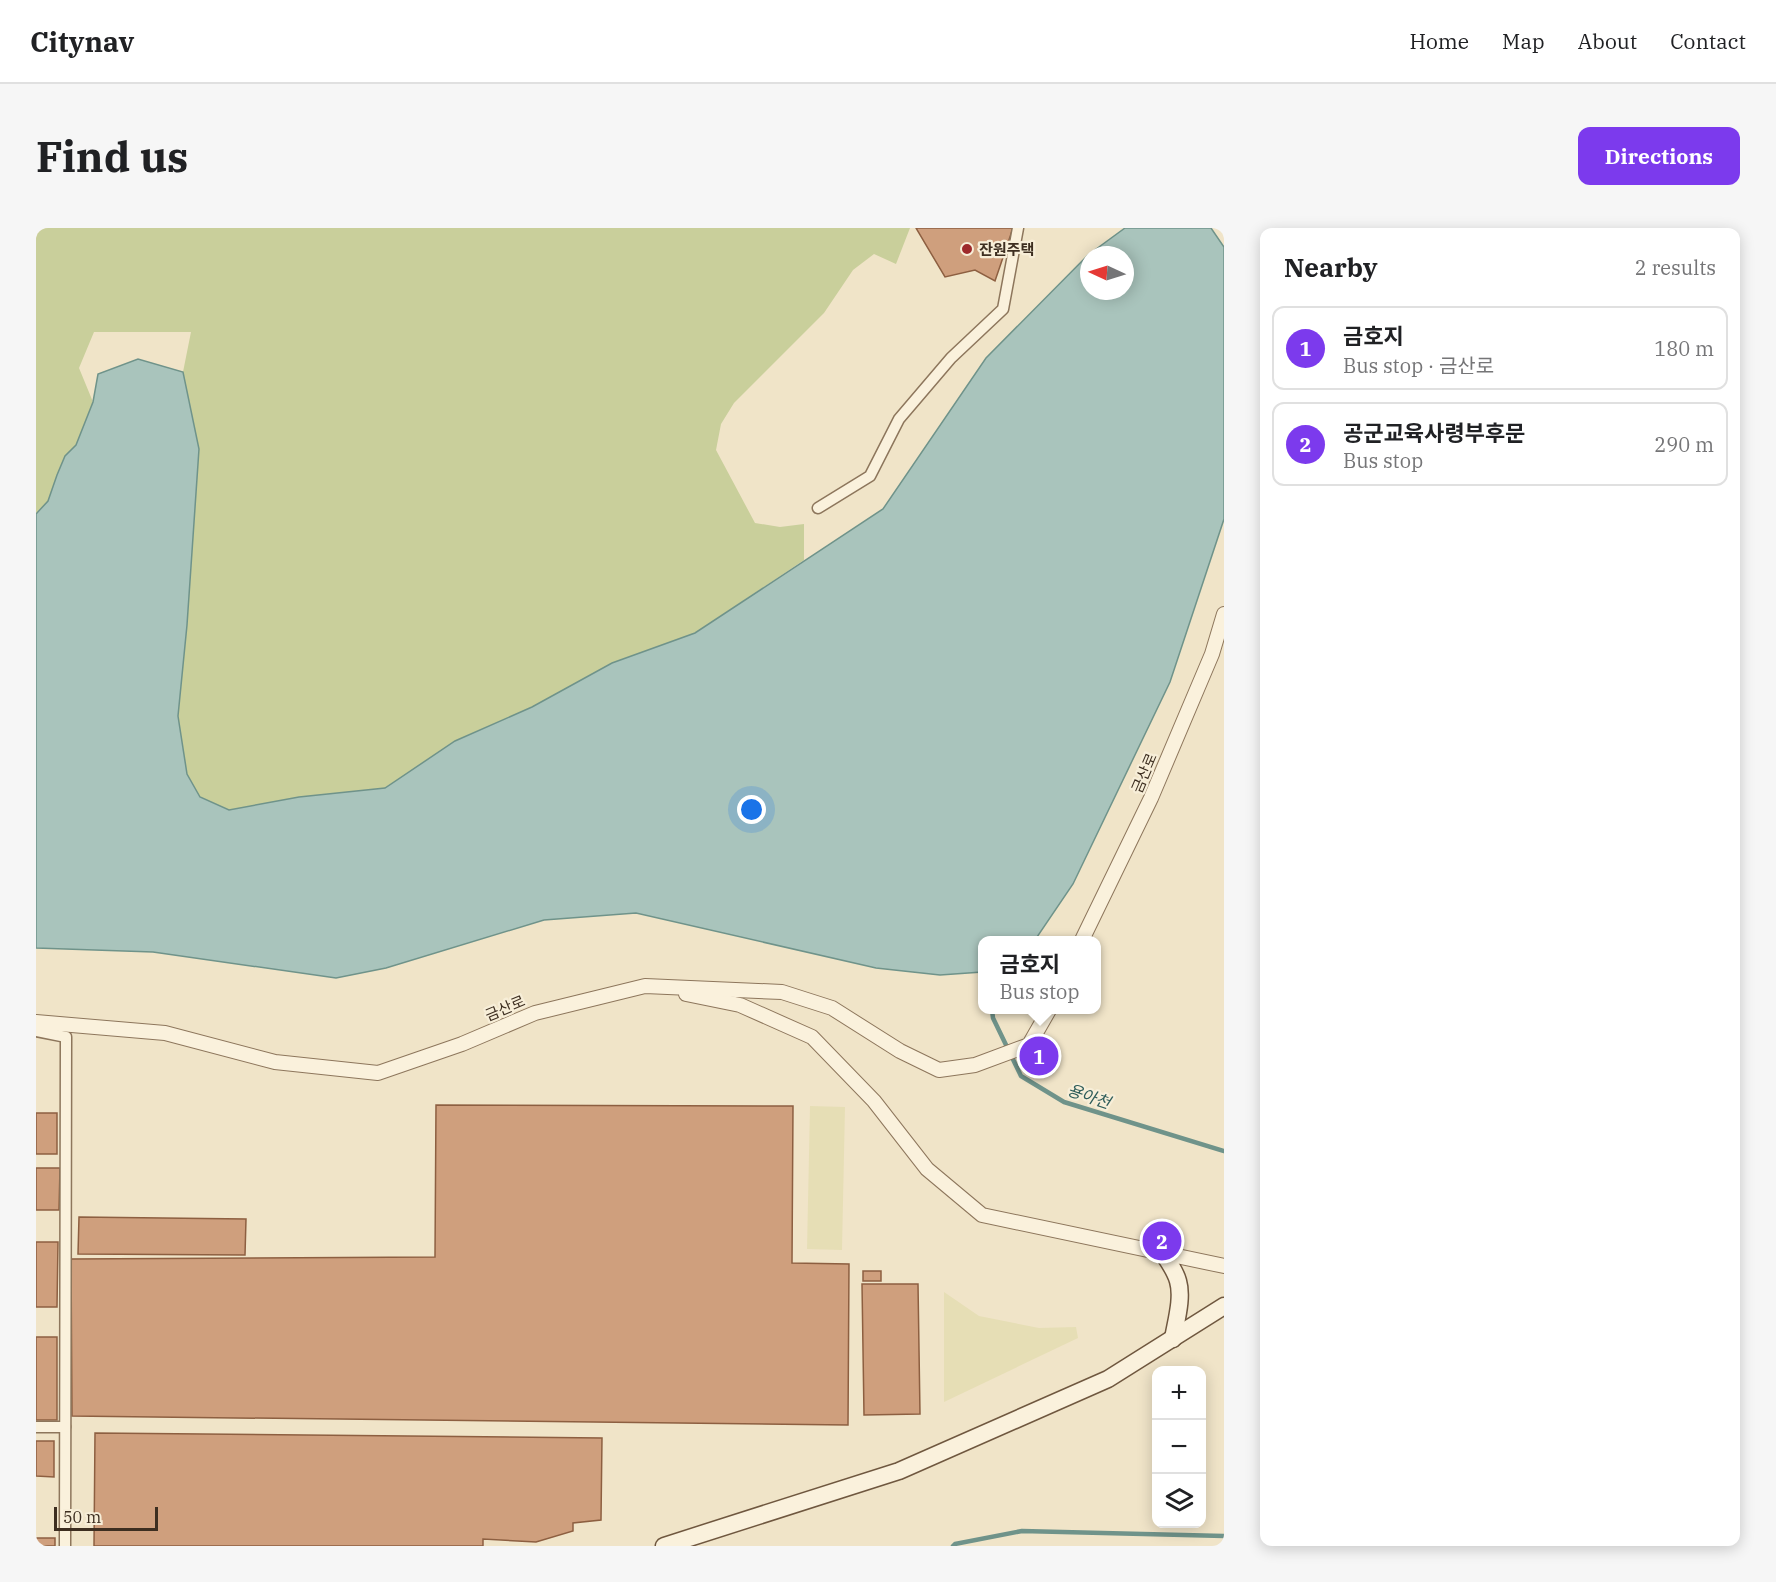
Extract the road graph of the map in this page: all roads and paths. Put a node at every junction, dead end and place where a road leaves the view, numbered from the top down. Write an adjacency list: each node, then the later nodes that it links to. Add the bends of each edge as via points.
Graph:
1 (1018, 228): 2 (street, via 1003,309 951,358 899,419 870,476)
2 (818, 508)
3 (1224, 614): 4 (street, 금산로, via 1212,654 1151,798)
4 (1084, 936)
5 (645, 986): 6 (street, 금산로, via 782,992 832,1008 900,1051 939,1070 975,1065 1029,1045); 7 (street, 금산로, via 535,1013 378,1073 275,1062 165,1033); 9 (street, via 740,1005 812,1037 874,1101 927,1169 982,1215)
6 (1047, 1014)
7 (36, 1022)
8 (36, 1031): 14 (street, via 66,1037)
9 (1162, 1252): 10 (street); 12 (main road, via 1179,1283)
10 (1224, 1266)
11 (1224, 1306): 12 (main road)
12 (1173, 1339): 16 (main road, via 1108,1379 899,1471)
13 (36, 1427): 14 (street)
14 (66, 1427): 15 (street)
15 (64, 1546)
16 (664, 1546)

